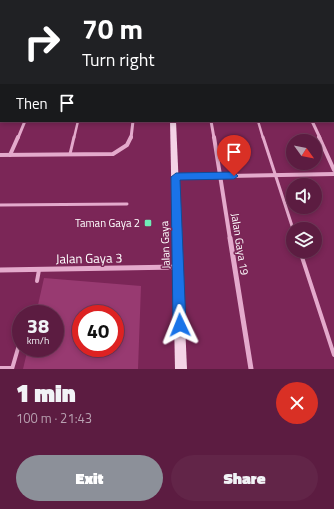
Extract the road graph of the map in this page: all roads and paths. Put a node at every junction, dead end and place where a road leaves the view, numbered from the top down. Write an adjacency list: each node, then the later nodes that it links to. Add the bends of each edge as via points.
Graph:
1 (25, 122): 10 (street)
2 (78, 122): 8 (lane)
3 (133, 122): 8 (street, via 131,140 125,148 114,154)
4 (173, 122): 15 (street, Jalan Gaya)
5 (211, 122): 14 (street, Jalan Gaya 19)
6 (258, 122): 13 (lane)
7 (312, 122): 11 (street)
8 (70, 154): 10 (street)
9 (0, 155): 10 (street)
10 (10, 155)
11 (334, 170)
12 (334, 174): 13 (street)
13 (276, 175): 14 (street); 18 (lane)
14 (220, 176): 15 (street); 29 (street, Jalan Gaya 19)
15 (176, 177): 20 (street, Jalan Gaya)
16 (127, 204): 17 (lane)
17 (0, 205)
18 (291, 222)
19 (302, 258): 24 (lane)
20 (178, 267): 22 (street, Jalan Gaya 3); 28 (street, Jalan Gaya)
21 (0, 270): 22 (street, Jalan Gaya 3)
22 (39, 270): 23 (lane)
23 (37, 281)
24 (334, 355)
25 (15, 357): 27 (lane)
26 (0, 368): 27 (lane)
27 (12, 369)
28 (181, 369)
29 (250, 369)

